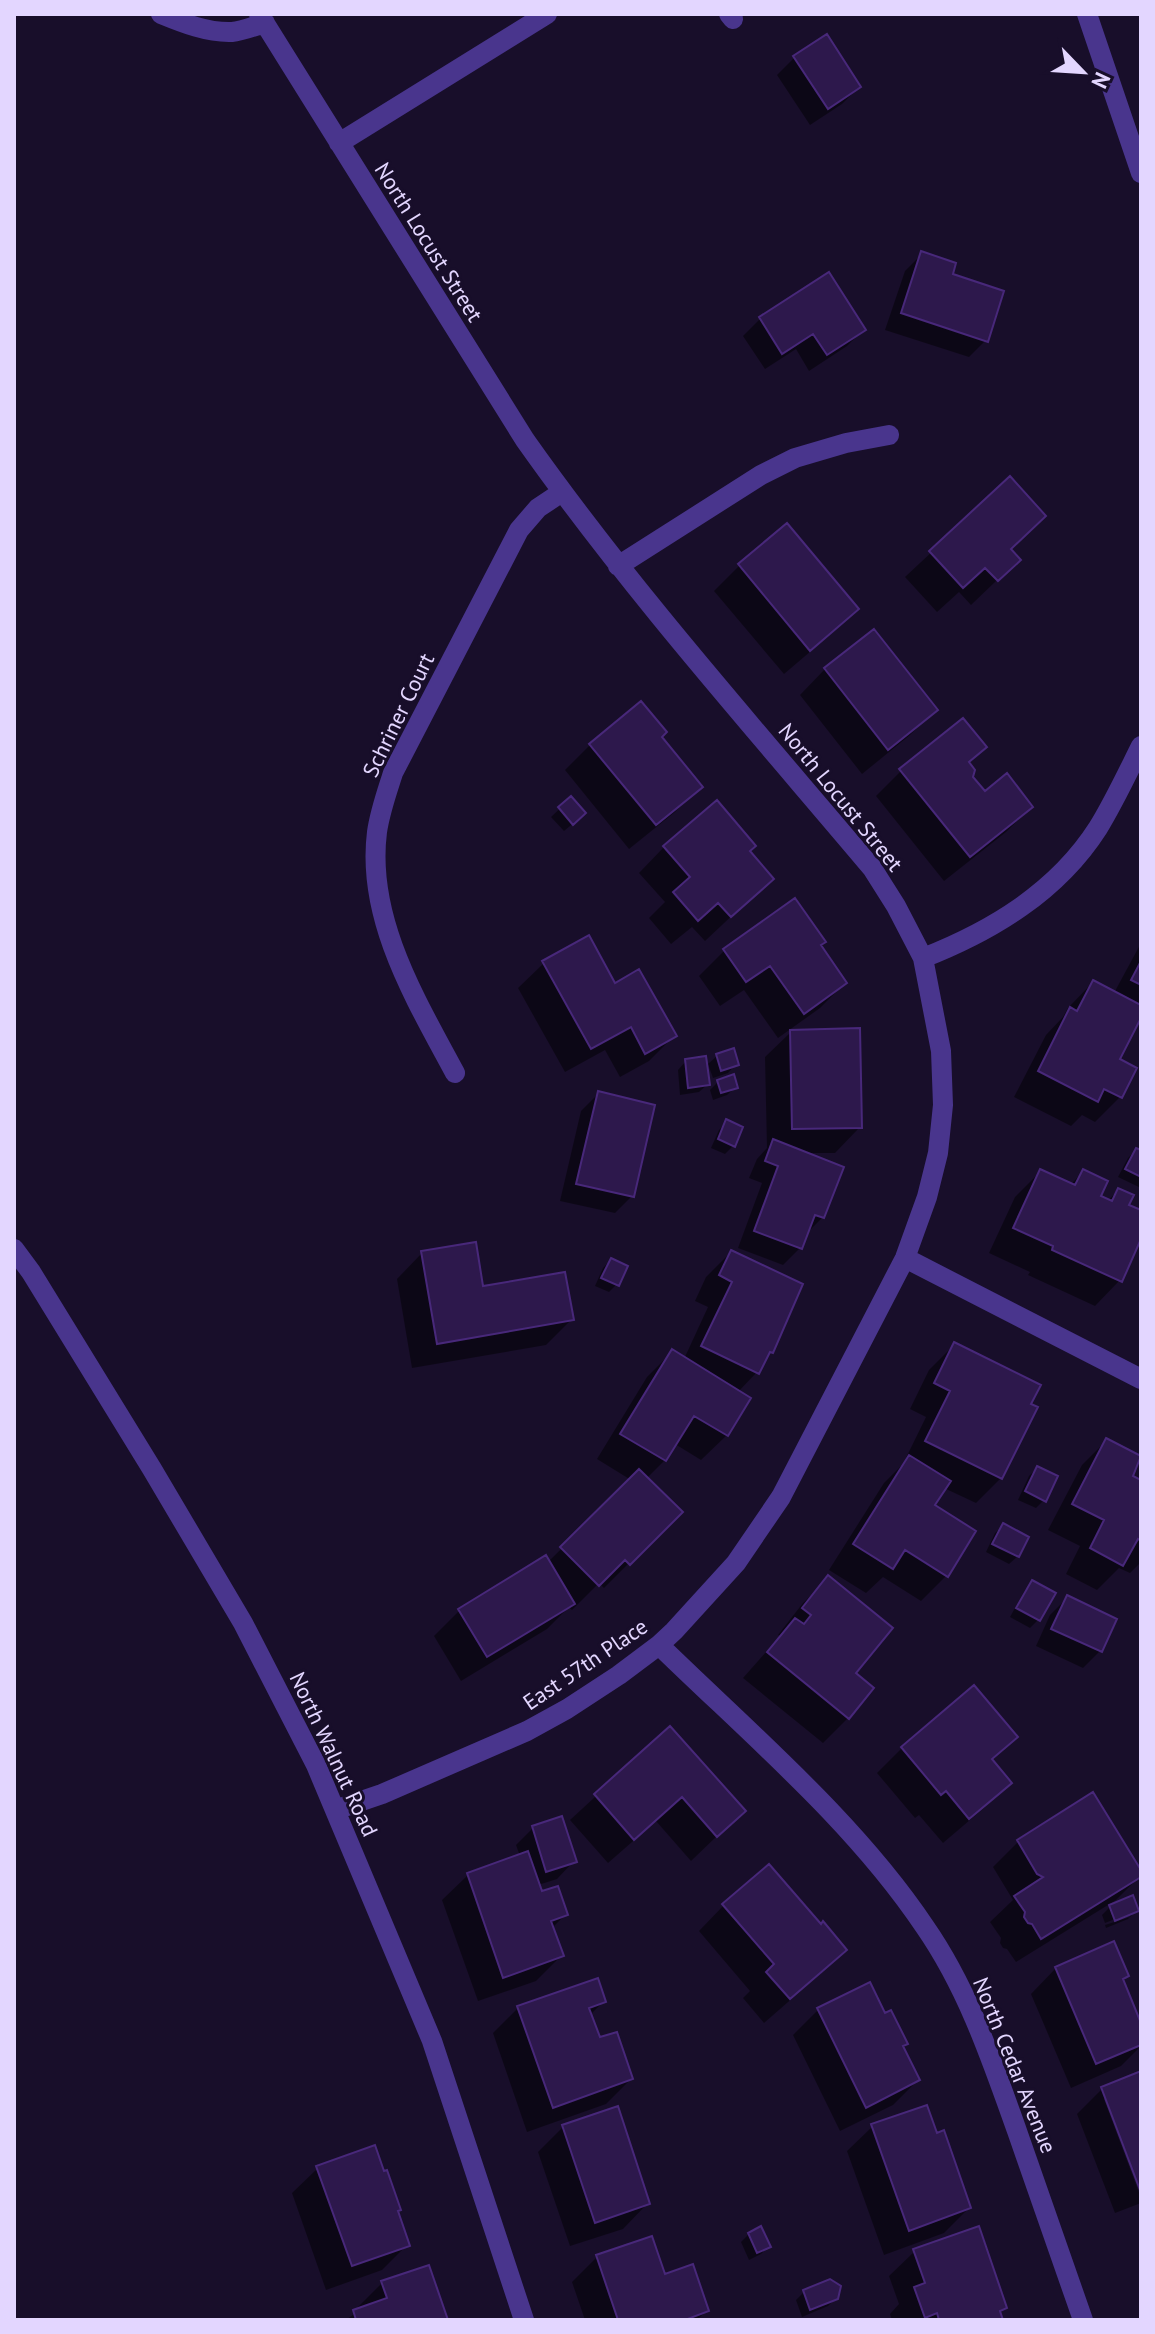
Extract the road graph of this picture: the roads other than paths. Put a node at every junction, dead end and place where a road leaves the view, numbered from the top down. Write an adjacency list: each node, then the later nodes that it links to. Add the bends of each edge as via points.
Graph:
1 (161, 14): 4 (street, via 229,32)
2 (547, 14): 5 (street)
3 (1087, 14): 6 (street)
4 (262, 18): 5 (street, North Locust Street)
5 (339, 143): 8 (street, North Locust Street)
6 (1141, 173)
7 (889, 435): 9 (street, via 795,458)
8 (562, 492): 9 (street, North Locust Street); 12 (street, Schriner Court, via 519,530 393,773 381,813 377,873 384,914 403,975)
9 (618, 566): 11 (street, North Locust Street, via 872,868)
10 (1141, 746): 11 (street, via 1096,831 1056,880 999,922)
11 (923, 958): 14 (street, North Locust Street, via 941,1051 943,1105 938,1153)
12 (455, 1073)
13 (14, 1249): 17 (street, North Walnut Road, via 243,1623)
14 (905, 1258): 15 (street); 16 (street, East 57th Place, via 781,1497 736,1563)
15 (1141, 1379)
16 (659, 1645): 17 (street, East 57th Place, via 527,1731); 19 (street, North Cedar Avenue, via 828,1809 886,1872 927,1929 963,1991 994,2065)
17 (335, 1810): 18 (street, North Walnut Road, via 432,2041)
18 (524, 2320)
19 (1083, 2320)

